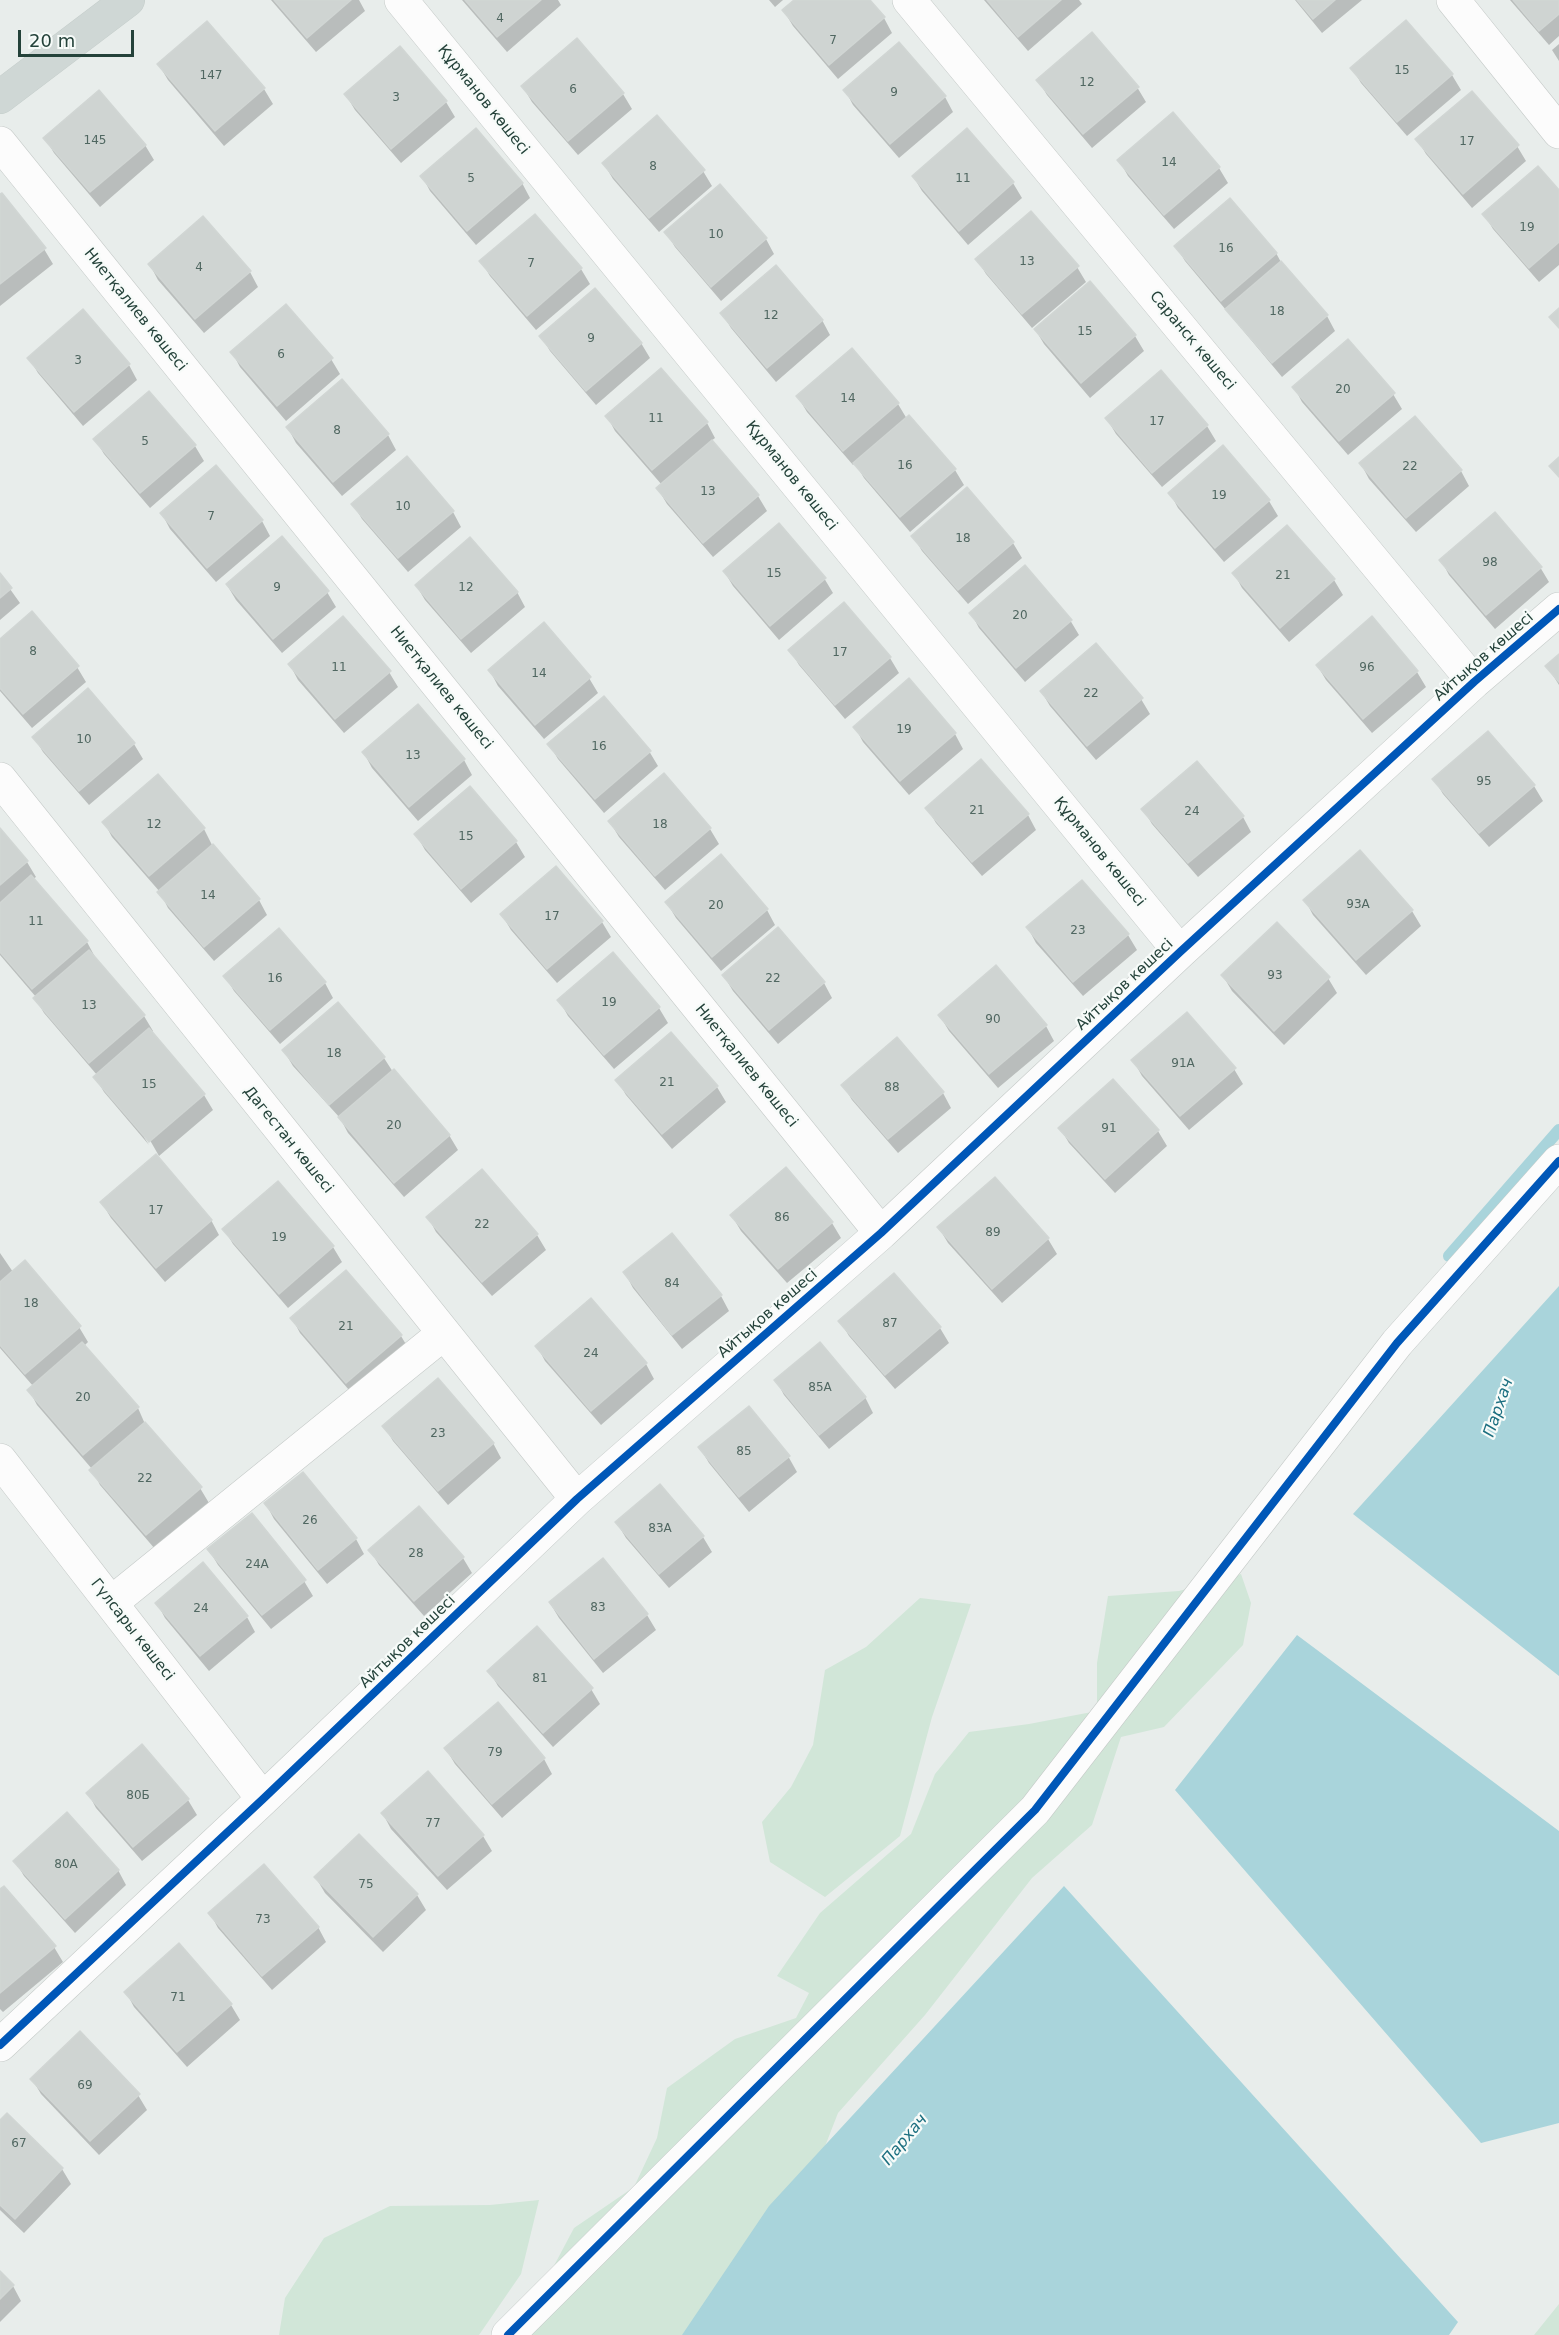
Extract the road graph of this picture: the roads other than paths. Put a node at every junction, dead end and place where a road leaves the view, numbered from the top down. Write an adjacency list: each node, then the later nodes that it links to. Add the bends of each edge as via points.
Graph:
1 (128, 0): 5 (main road)
2 (401, 0): 11 (street, Құрманов көшесі)
3 (909, 0): 9 (street, Саранск көшесі)
4 (1453, 0): 6 (street)
5 (0, 97)
6 (1559, 132)
7 (0, 143): 13 (street, Ниетқалиев көшесі)
8 (1559, 609): 9 (street, Айтықов көшесі)
9 (1474, 682): 11 (street, Айтықов көшесі)
10 (0, 779): 14 (street, Дагестан көшесі)
11 (1180, 951): 13 (street, Айтықов көшесі)
12 (1559, 1161): 20 (street, via 1397,1343 1035,1810)
13 (881, 1233): 16 (street, Айтықов көшесі)
14 (443, 1335): 16 (street, Дагестан көшесі); 17 (street)
15 (0, 1460): 17 (street, Гүлсары көшесі)
16 (577, 1499): 18 (street, Айтықов көшесі)
17 (111, 1604): 18 (street, Гүлсары көшесі)
18 (263, 1799): 19 (street, Айтықов көшесі)
19 (0, 2045)
20 (508, 2335)

